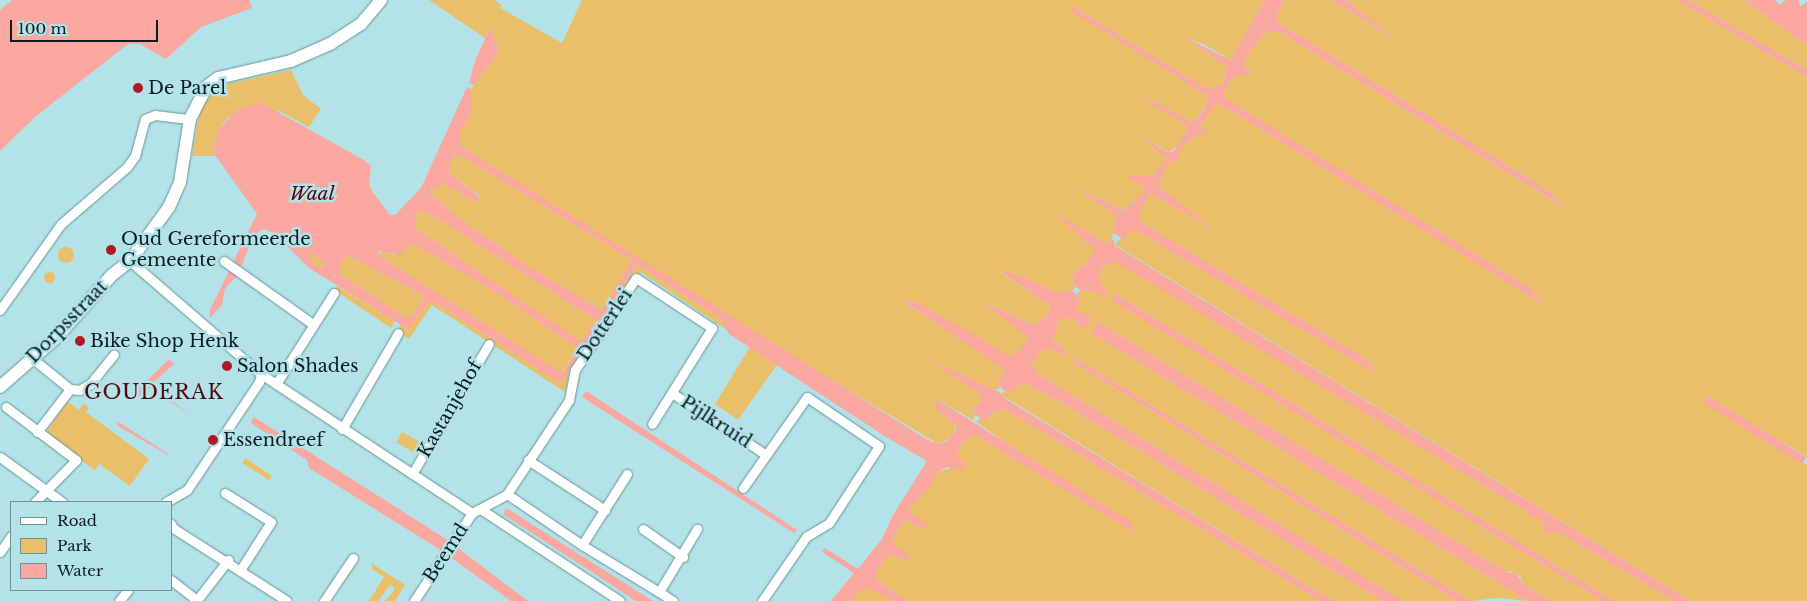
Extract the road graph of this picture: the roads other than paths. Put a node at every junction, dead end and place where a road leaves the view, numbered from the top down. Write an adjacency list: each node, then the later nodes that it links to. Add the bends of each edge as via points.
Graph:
1 (381, 0): 2 (street, Dorpsstraat, via 361,24 330,44 291,61 218,78 206,87)
2 (190, 120): 3 (street, Dorpsstraat, via 176,196); 6 (street, via 155,115 145,119 135,156 127,167 61,224)
3 (130, 260): 12 (street, Dorpsstraat); 13 (street)
4 (231, 266): 7 (street)
5 (334, 294): 7 (street)
6 (0, 310)
7 (314, 325): 14 (street)
8 (712, 328): 17 (street, Pijlkruid); 24 (street, Dotterlei, via 636,278 575,370 569,400)
9 (398, 334): 20 (street)
10 (489, 344): 25 (street, Kastanjehof)
11 (114, 354): 16 (street, via 86,387)
12 (33, 359): 15 (street, Dorpsstraat); 16 (street)
13 (261, 374): 14 (street); 33 (street, via 259,382 187,490)
14 (276, 384): 20 (street, via 335,420)
15 (0, 387)
16 (70, 389): 21 (street)
17 (672, 393): 19 (street, Pijlkruid); 22 (street, Pijlkruid)
18 (6, 407): 21 (street)
19 (652, 424)
20 (342, 428): 25 (street, via 405,466)
21 (37, 432): 28 (street, via 76,460)
22 (762, 452): 27 (street); 57 (street, via 768,455 807,397 879,446 829,523 800,544)
23 (0, 457): 28 (street)
24 (528, 460): 30 (street); 35 (street)
25 (412, 474): 36 (street)
26 (627, 474): 35 (street)
27 (743, 488)
28 (46, 490): 31 (street); 32 (street)
29 (225, 493): 46 (street, via 271,522)
30 (507, 494): 34 (street, Beemd); 41 (street)
31 (36, 501)
32 (61, 501)
33 (168, 501)
34 (482, 510): 36 (street, Beemd); 55 (street)
35 (605, 510): 41 (street)
36 (472, 513): 50 (street, Beemd)
37 (172, 527): 45 (street)
38 (698, 529): 43 (street)
39 (643, 530): 43 (street)
40 (10, 537): 42 (street)
41 (582, 545): 49 (street)
42 (0, 552)
43 (683, 557): 49 (street)
44 (353, 558): 54 (street)
45 (228, 560): 46 (street); 52 (street)
46 (240, 569): 53 (street)
47 (172, 581): 52 (street)
48 (127, 591): 51 (street)
49 (659, 592): 56 (street)
50 (418, 600)
51 (119, 601)
52 (197, 601)
53 (287, 601)
54 (324, 601)
55 (620, 601)
56 (673, 601)
57 (762, 601)

